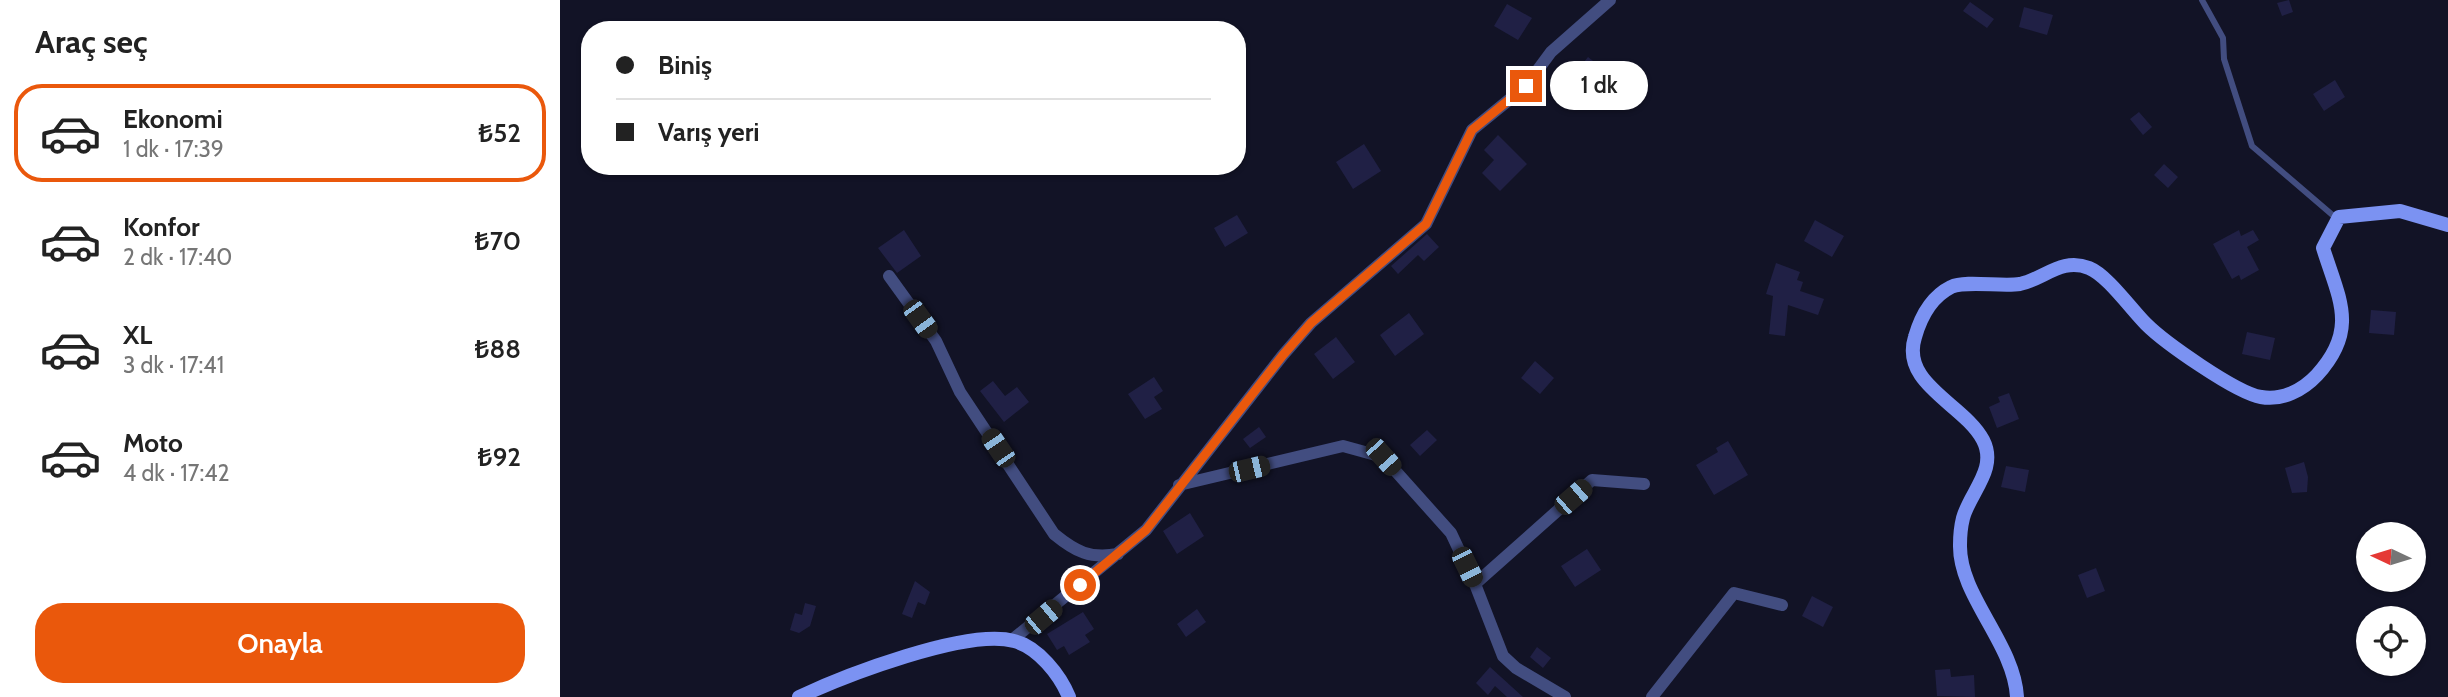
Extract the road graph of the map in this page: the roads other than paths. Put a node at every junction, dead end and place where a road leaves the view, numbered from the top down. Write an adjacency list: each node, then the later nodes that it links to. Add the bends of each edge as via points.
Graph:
1 (1610, 0): 7 (street, via 1551,52 1526,86 1472,130 1426,224 1311,323)
2 (2202, 0): 3 (lane, via 2223,38 2224,59 2252,146)
3 (2338, 219): 4 (street, via 2400,211); 16 (street, via 2323,248 2344,318 2340,340 2309,383 2284,397 2259,397 2199,366 2149,327 2091,268 2052,268 2021,284 1954,286 1926,309 1914,339 1912,362 1924,381 1972,421 1985,443 1988,463 1963,517 1960,546 1963,567 2008,662)
4 (2448, 225)
5 (889, 276): 8 (street, via 936,341 960,392 1054,534 1074,551 1090,556)
6 (1644, 484): 9 (street, via 1592,480)
7 (1179, 485): 8 (street, via 1146,530); 9 (street, via 1343,446 1383,457 1451,533)
8 (1118, 554): 11 (street)
9 (1475, 584): 14 (street, via 1503,656)
10 (1782, 605): 15 (street, via 1734,593)
11 (1012, 640): 12 (street, via 961,641 836,680); 13 (street, via 1046,663)
12 (799, 697)
13 (1069, 697)
14 (1565, 697)
15 (1652, 697)
16 (2017, 697)

